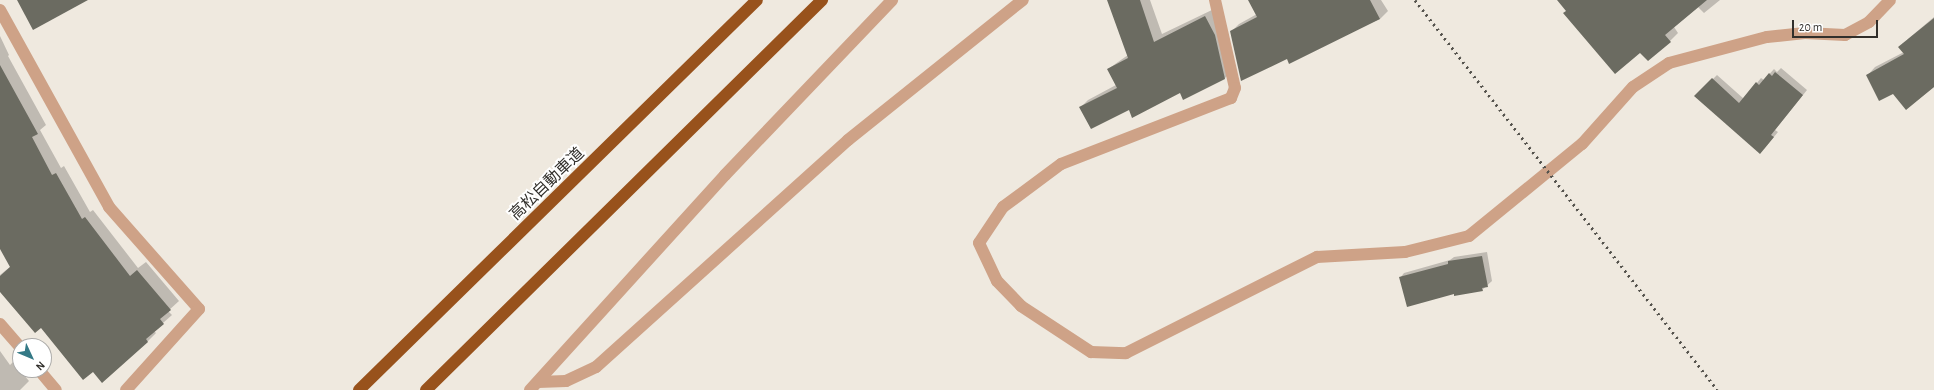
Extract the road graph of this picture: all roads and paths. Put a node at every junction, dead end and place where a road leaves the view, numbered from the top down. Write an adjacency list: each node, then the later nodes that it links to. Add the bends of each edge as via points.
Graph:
1 (757, 0): 14 (highway, 高松自動車道)
2 (822, 0): 15 (highway)
3 (892, 0): 11 (street, via 725,175)
4 (1023, 0): 11 (street, via 848,140 596,367 566,381)
5 (1216, 0): 6 (street, via 1235,88 1231,98 1061,164 1003,207 979,243 997,281 1021,306 1091,352 1126,353 1317,257 1405,252 1469,236 1582,144 1633,87 1669,63 1767,37 1804,33 1845,35 1869,22)
6 (1890, 0)
7 (0, 10): 13 (street, via 109,207 199,309)
8 (0, 324): 9 (street)
9 (12, 338)
10 (46, 378): 12 (street)
11 (534, 386)
12 (56, 390)
13 (126, 390)
14 (359, 390)
15 (426, 390)

